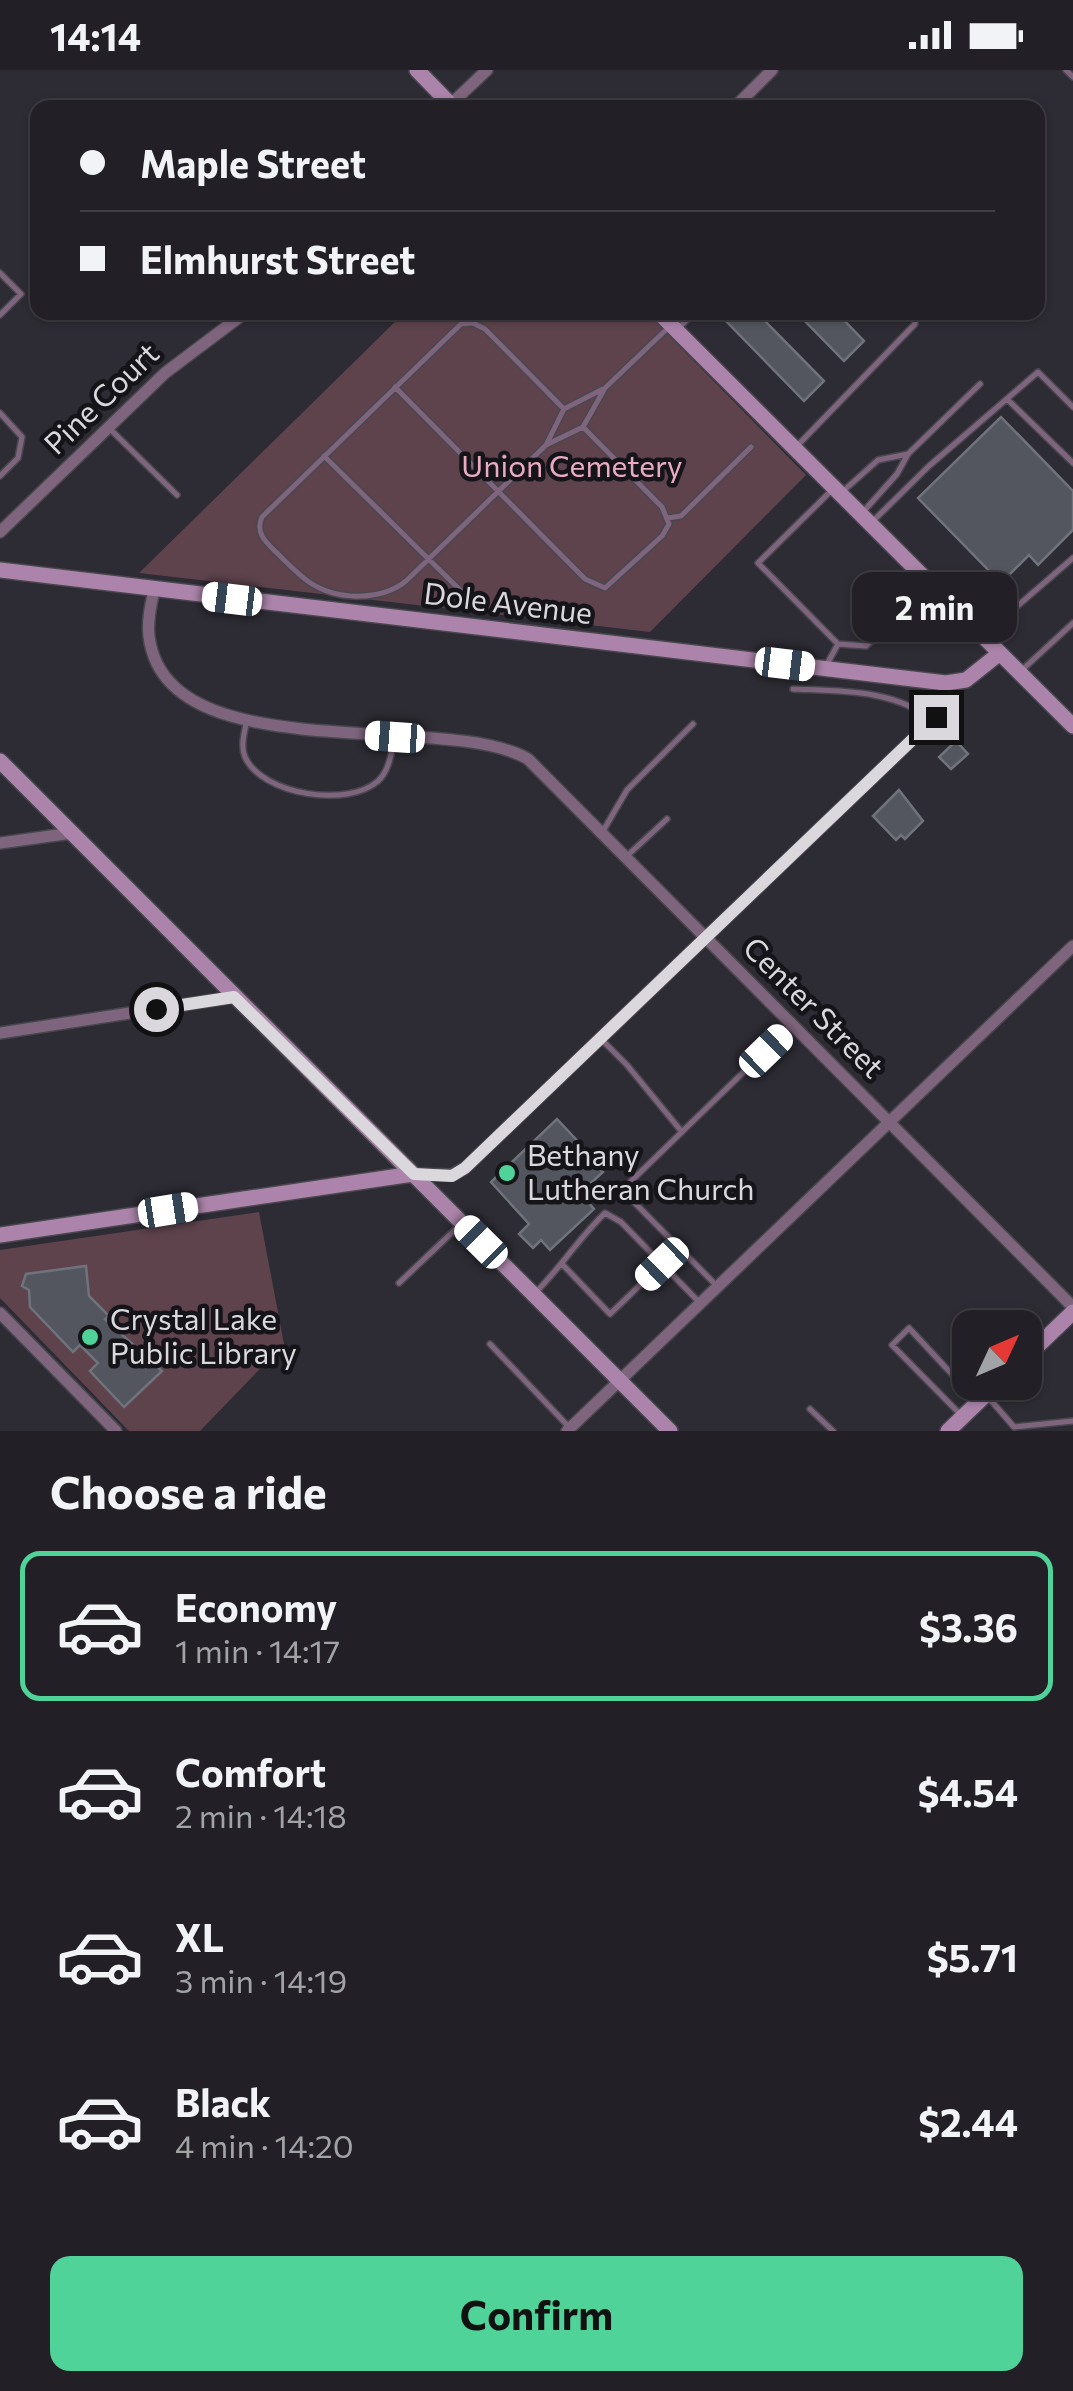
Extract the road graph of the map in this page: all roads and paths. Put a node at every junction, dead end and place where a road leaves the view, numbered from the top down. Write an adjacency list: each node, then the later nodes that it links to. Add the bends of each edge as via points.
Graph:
1 (417, 70): 6 (street)
2 (487, 70): 7 (street)
3 (772, 70): 8 (street)
4 (1066, 70): 5 (lane)
5 (1073, 77)
6 (447, 100)
7 (459, 100)
8 (742, 100)
9 (0, 272): 10 (lane, via 21,294)
10 (0, 315)
11 (234, 320): 23 (street, Pine Court, via 188,352)
12 (666, 320): 15 (street)
13 (684, 320): 15 (lane)
14 (915, 320): 27 (lane)
15 (673, 328): 18 (lane); 27 (street)
16 (980, 384): 28 (lane)
17 (395, 387): 21 (lane, via 455,327 473,323); 29 (lane); 32 (lane)
18 (605, 388): 21 (lane); 24 (lane)
19 (1007, 398): 20 (lane, via 1038,372); 30 (lane); 36 (lane)
20 (1073, 407)
21 (564, 409): 25 (lane)
22 (0, 413): 31 (lane, via 22,437 18,458)
23 (108, 427): 34 (lane); 37 (street, Pine Court)
24 (582, 427): 25 (lane); 35 (lane)
25 (546, 445): 32 (lane)
26 (751, 447): 35 (lane, via 681,516)
27 (794, 448): 33 (street)
28 (908, 454): 33 (lane, via 878,460); 36 (lane)
29 (324, 456): 39 (lane); 39 (lane, via 262,517 265,541 308,582 352,595 389,594)
30 (1073, 463)
31 (0, 476)
32 (498, 491): 35 (lane, via 598,587 615,581 662,536); 39 (lane)
33 (838, 491): 36 (street); 46 (lane, via 758,563)
34 (178, 495)
35 (668, 518)
36 (866, 519): 41 (street)
37 (0, 532)
38 (1073, 558): 45 (lane)
39 (429, 560): 43 (lane)
40 (0, 570): 42 (street, Dole Avenue)
41 (931, 584): 45 (street); 46 (lane, via 866,646)
42 (154, 590): 48 (street, Dole Avenue); 52 (street, Center Street, via 148,635 170,681 196,701)
43 (460, 590)
44 (1073, 623): 49 (lane)
45 (983, 636): 47 (street)
46 (838, 644): 48 (lane)
47 (1000, 653): 49 (street); 50 (street, via 966,680)
48 (824, 669): 50 (street, Dole Avenue)
49 (1020, 672): 55 (street)
50 (946, 684): 53 (street)
51 (793, 690): 53 (lane, via 845,691 903,703)
52 (248, 719): 56 (street, Center Street); 56 (lane, via 242,747 257,774 272,785 332,796 379,780)
53 (931, 722): 63 (street)
54 (693, 724): 60 (lane, via 627,790)
55 (1073, 726)
56 (395, 737): 60 (street, Center Street, via 514,751)
57 (0, 761): 59 (street)
58 (668, 819): 62 (lane)
59 (72, 833): 61 (street); 65 (street)
60 (602, 833): 62 (street, Center Street)
61 (0, 843)
62 (626, 858): 63 (street, Center Street)
63 (706, 935): 66 (street, Center Street); 68 (street)
64 (1073, 946): 69 (street)
65 (234, 997): 67 (street); 71 (street)
66 (794, 1024): 69 (street, Center Street); 70 (lane)
67 (0, 1033)
68 (600, 1038): 70 (lane); 71 (street, via 465,1168 452,1176)
69 (888, 1120): 77 (street); 81 (street, Center Street)
70 (682, 1132): 77 (lane, via 622,1190)
71 (414, 1174): 72 (street); 73 (street)
72 (462, 1223): 76 (lane); 78 (street)
73 (0, 1235)
74 (662, 1264): 75 (lane, via 610,1314); 75 (lane, via 604,1212); 79 (lane)
75 (562, 1265): 78 (lane)
76 (400, 1283)
77 (716, 1286): 79 (street)
78 (534, 1294): 85 (street)
79 (699, 1302): 85 (street)
80 (0, 1313): 92 (street)
81 (1071, 1318): 82 (street)
82 (1042, 1343)
83 (490, 1344): 91 (lane)
84 (952, 1370): 89 (lane, via 909,1328 892,1344)
85 (618, 1380): 91 (street); 93 (street)
86 (981, 1400): 89 (street)
87 (983, 1400): 90 (lane, via 1014,1427)
88 (810, 1409): 94 (lane)
89 (963, 1417): 95 (street)
90 (1073, 1421)
91 (568, 1430)
92 (116, 1431)
93 (670, 1431)
94 (833, 1431)
95 (948, 1431)

